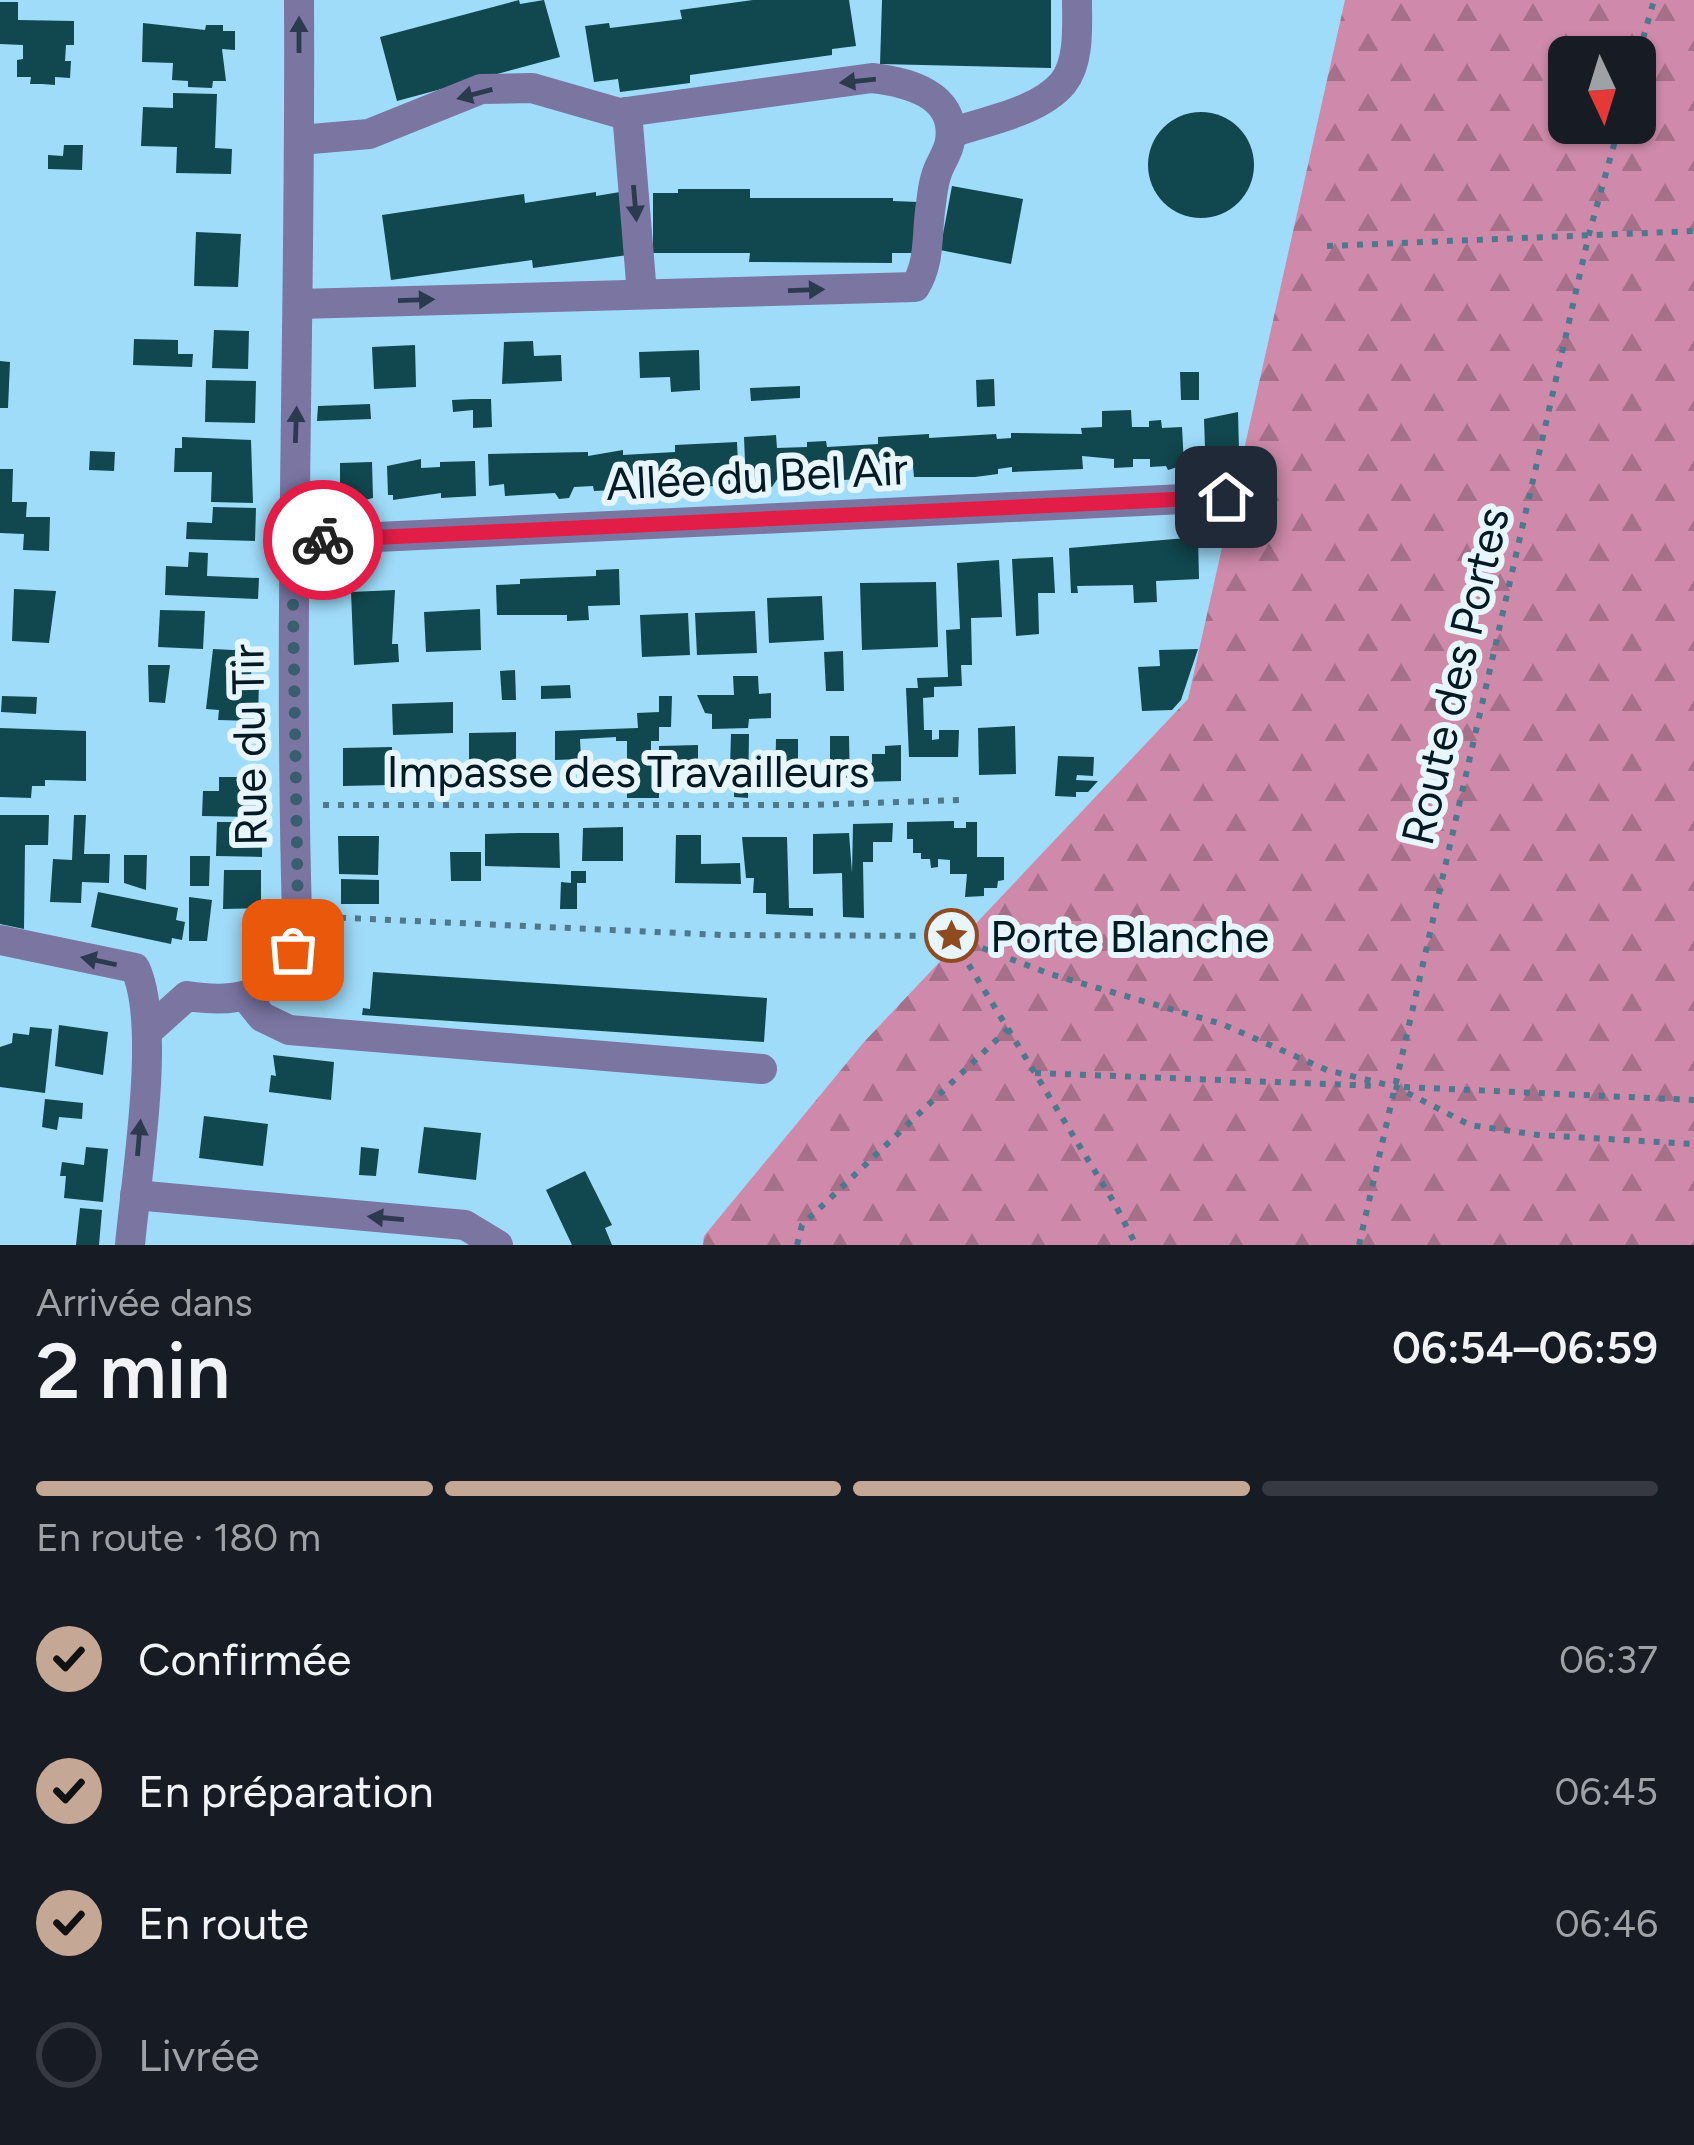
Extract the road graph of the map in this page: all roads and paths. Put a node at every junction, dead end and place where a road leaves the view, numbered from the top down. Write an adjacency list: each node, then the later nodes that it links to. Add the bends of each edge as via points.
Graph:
1 (299, 0): 7 (street, Rue du Tir, one-way to 1)
2 (1078, 0): 6 (street, via 1064,82 1035,104)
3 (1654, 0): 4 (path)
4 (1644, 36)
5 (628, 112): 6 (street, one-way to 5, via 926,91 872,78); 7 (street, one-way to 7, via 532,88 481,89 369,134); 12 (street, one-way to 12)
6 (951, 133): 12 (street, one-way to 6, via 915,287 926,268 935,176)
7 (300, 140): 13 (street, Rue du Tir)
8 (1614, 144): 10 (path, Route des Portes)
9 (1694, 231): 10 (path)
10 (1589, 234): 11 (path); 26 (path, Route des Portes)
11 (1327, 246)
12 (642, 294): 13 (street, one-way to 12)
13 (299, 304): 15 (street, Rue du Tir, one-way to 13)
14 (1226, 497): 15 (street, Allée du Bel Air)
15 (292, 541): 17 (street, Rue du Tir)
16 (962, 800): 17 (path, Impasse des Travailleurs)
17 (294, 804): 18 (street, Rue du Tir)
18 (298, 914): 19 (path); 21 (street, Rue du Tir, via 280,973)
19 (951, 936): 22 (path); 26 (path, via 1222,1024 1327,1070)
20 (0, 940): 23 (street, one-way to 20, via 135,968)
21 (245, 997): 23 (street, via 188,996); 24 (street, via 289,1030)
22 (1008, 1029): 25 (path); 32 (path, via 802,1226)
23 (149, 1030): 29 (street, one-way to 23)
24 (762, 1069)
25 (1035, 1073): 26 (path); 33 (path)
26 (1396, 1087): 27 (path); 28 (path, via 1471,1124); 34 (path, Route des Portes)
27 (1694, 1100)
28 (1694, 1144)
29 (135, 1196): 30 (street); 31 (street, one-way to 29, via 465,1226)
30 (130, 1245)
31 (498, 1245)
32 (797, 1245)
33 (1136, 1245)
34 (1359, 1245)

